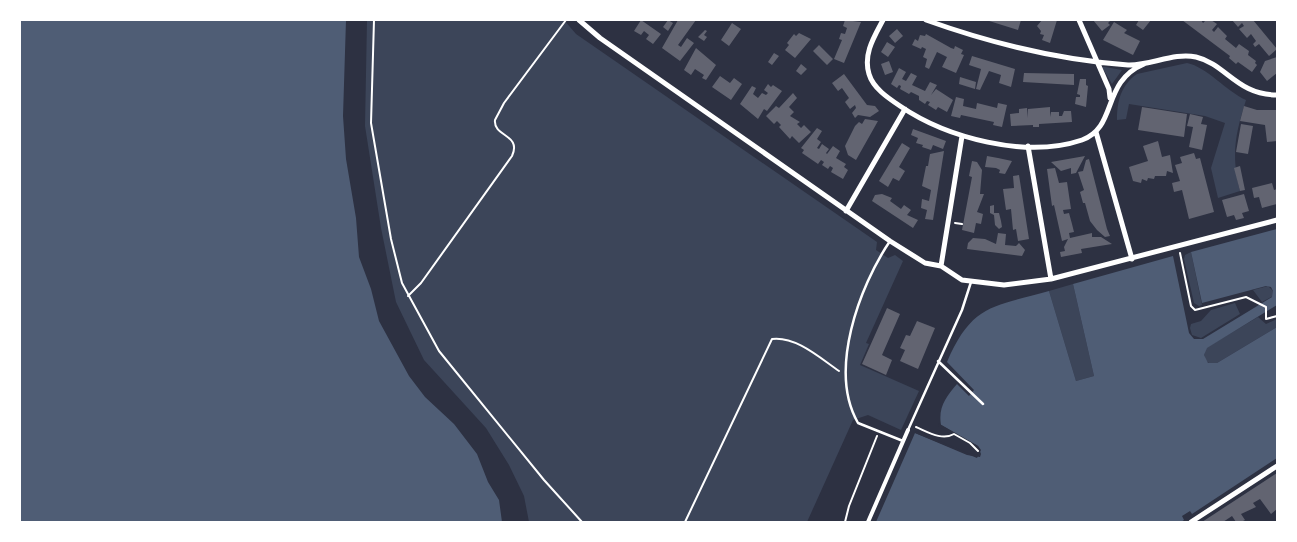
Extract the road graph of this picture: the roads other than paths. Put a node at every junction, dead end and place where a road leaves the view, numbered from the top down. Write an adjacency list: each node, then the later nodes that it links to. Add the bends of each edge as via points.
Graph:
1 (579, 20): 13 (street)
2 (883, 20): 9 (street, via 868,51 868,73 880,91)
3 (926, 20): 5 (street, via 1004,43)
4 (1079, 20): 5 (street)
5 (1096, 60): 6 (street); 8 (street, via 1109,90)
6 (1144, 64): 7 (street, via 1194,56 1207,61 1241,86); 8 (street, via 1124,76 1115,88)
7 (1277, 95)
8 (1109, 106): 10 (street)
9 (905, 109): 11 (street); 13 (street)
10 (1096, 132): 12 (street, via 1074,142); 16 (street)
11 (962, 136): 12 (street, via 998,144); 17 (street)
12 (1028, 146): 18 (street)
13 (846, 211): 15 (street)
14 (1277, 220): 16 (street)
15 (890, 241): 17 (street, via 925,263); 23 (lane, via 851,328 846,351 846,376 850,406 858,423)
16 (1132, 259): 18 (street)
17 (941, 266): 19 (street)
18 (1051, 279): 19 (street, via 1004,285)
19 (971, 282): 20 (lane)
20 (938, 361): 21 (lane); 22 (lane)
21 (983, 404)
22 (909, 427): 23 (street)
23 (903, 442): 25 (street)
24 (1277, 466): 26 (street)
25 (868, 522)
26 (1191, 522)

